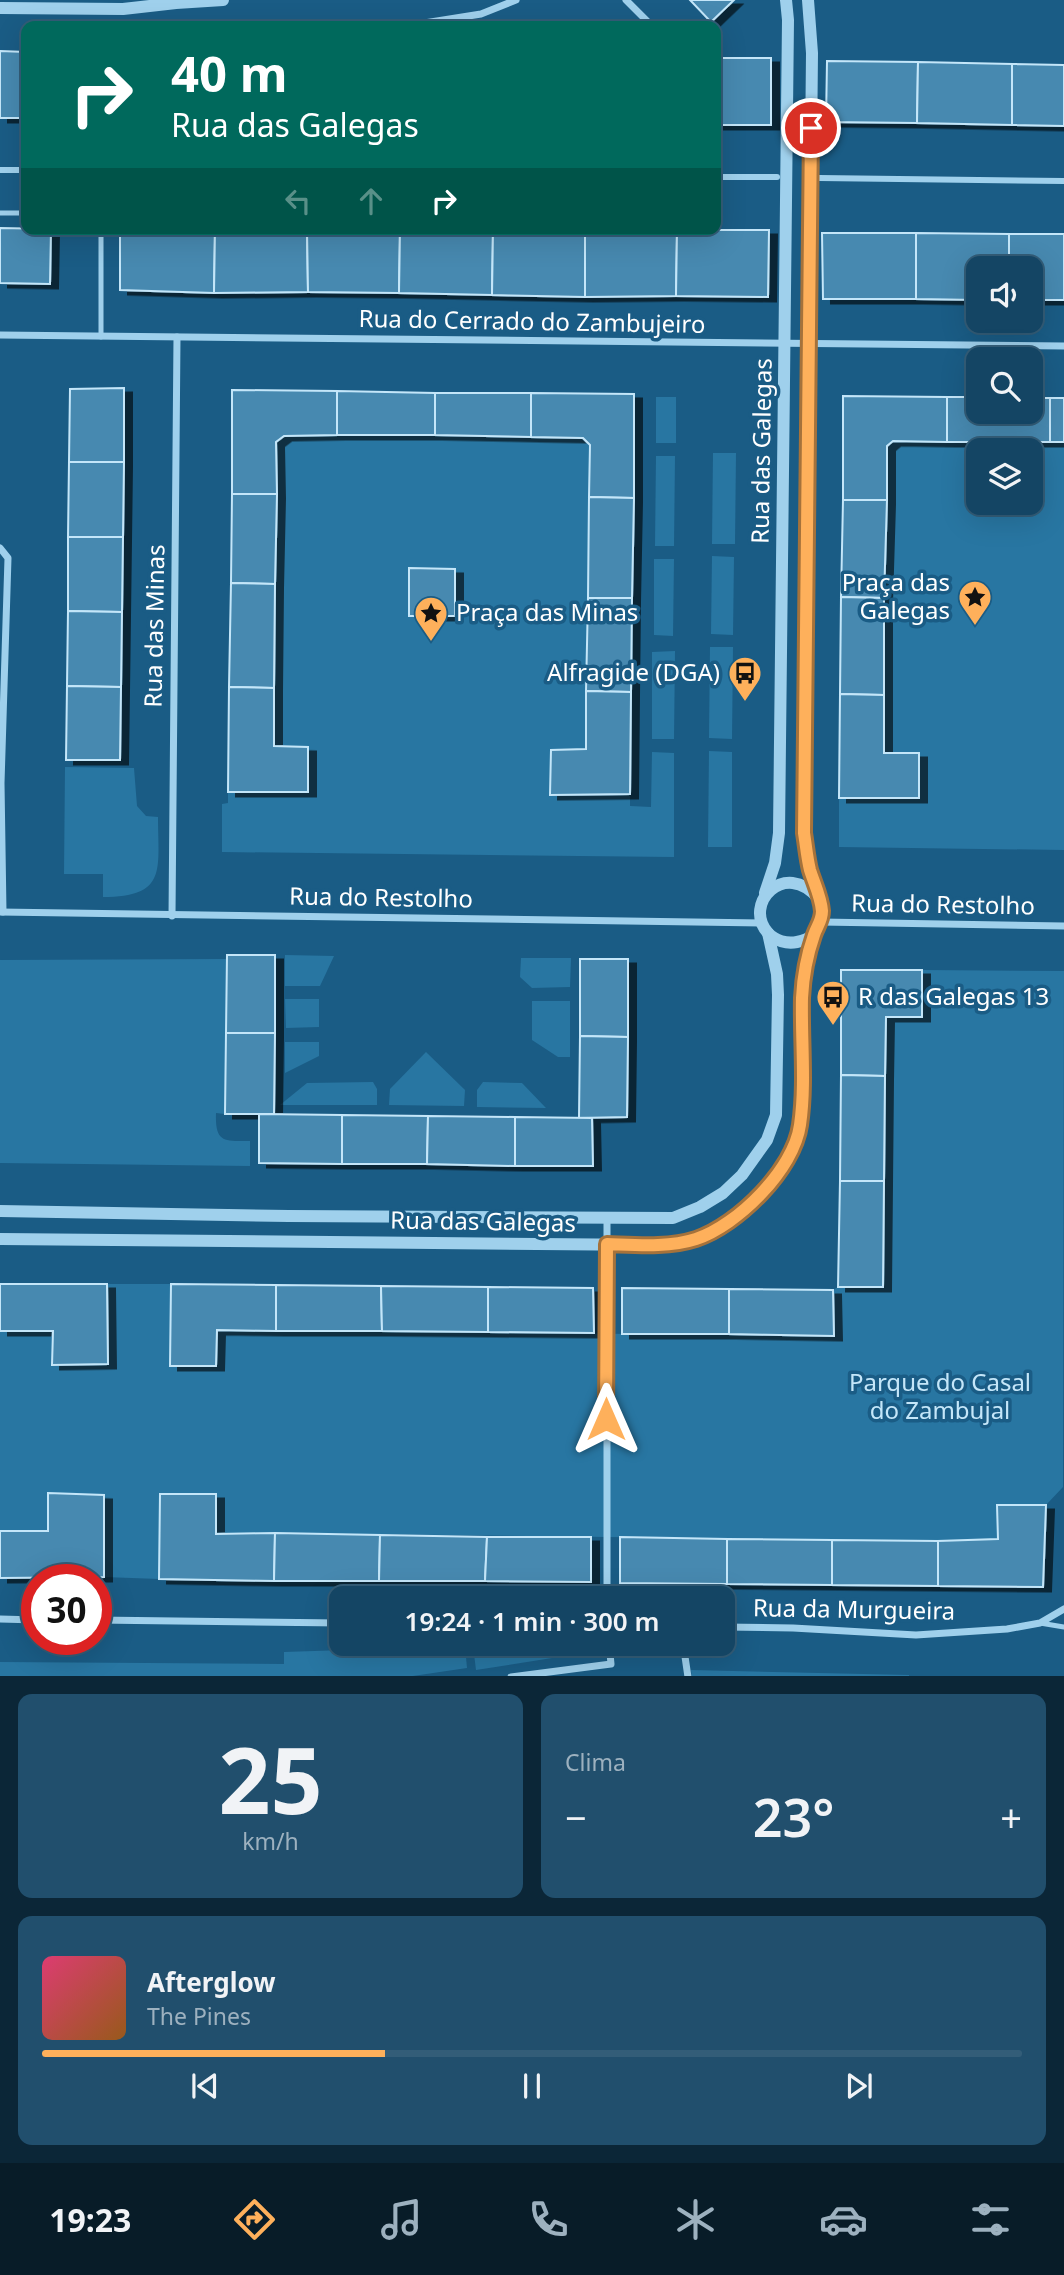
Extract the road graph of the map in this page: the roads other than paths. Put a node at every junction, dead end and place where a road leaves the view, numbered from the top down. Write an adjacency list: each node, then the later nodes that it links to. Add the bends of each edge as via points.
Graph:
1 (223, 0): 6 (street)
2 (516, 0): 8 (street, via 481,14)
3 (626, 0): 9 (street)
4 (786, 0): 22 (street, Rua das Galegas)
5 (808, 0): 23 (street, Rua das Galegas, via 812,53)
6 (180, 1): 7 (street, via 123,9)
7 (0, 8)
8 (437, 21)
9 (647, 21)
10 (0, 170): 11 (street)
11 (21, 170)
12 (721, 177): 13 (street)
13 (777, 177)
14 (819, 178): 15 (street)
15 (1064, 181)
16 (0, 213): 17 (lane)
17 (21, 213)
18 (102, 235): 20 (lane)
19 (0, 335): 20 (street, Rua do Cerrado do Zambujeiro)
20 (101, 337): 21 (street, Rua do Cerrado do Zambujeiro)
21 (177, 337): 22 (street, Rua do Cerrado do Zambujeiro); 30 (street, Rua das Minas)
22 (784, 344): 23 (street, Rua do Cerrado do Zambujeiro); 28 (street, Rua das Galegas, via 779,833)
23 (809, 344): 24 (street, Rua do Cerrado do Zambujeiro); 27 (street, Rua das Galegas, via 804,833)
24 (1064, 346)
25 (0, 548): 26 (street, via 8,558)
26 (1, 782): 29 (street)
27 (818, 898): 28 (street, via 801,883 789,882 778,884); 33 (street, via 822,909)
28 (763, 900): 32 (street, via 760,911)
29 (1, 912): 30 (street, Rua do Restolho)
30 (172, 916): 32 (street, Rua do Restolho)
31 (1064, 926): 33 (street, Rua do Restolho)
32 (765, 928): 33 (street, via 791,944 803,941); 35 (street, Rua das Galegas, via 778,995 776,1115 768,1140 742,1175 700,1207 673,1218)
33 (818, 928): 37 (street, Rua das Galegas, via 802,995 800,1125 783,1167 754,1200 712,1233 673,1244)
34 (0, 1211): 35 (street, Rua das Galegas)
35 (607, 1217): 37 (street)
36 (0, 1239): 37 (street, Rua das Galegas)
37 (607, 1244): 38 (street)
38 (607, 1586)
39 (1064, 1609): 44 (street, Rua da Murgueira)
40 (0, 1619): 41 (street)
41 (21, 1620)
42 (112, 1620): 43 (street)
43 (329, 1623)
44 (1040, 1623): 45 (street, Rua da Murgueira, via 916,1635); 46 (lane)
45 (735, 1627)
46 (1064, 1627)
47 (610, 1656): 49 (street, via 611,1664)
48 (685, 1656): 50 (street)
49 (511, 1676)
50 (688, 1676)

